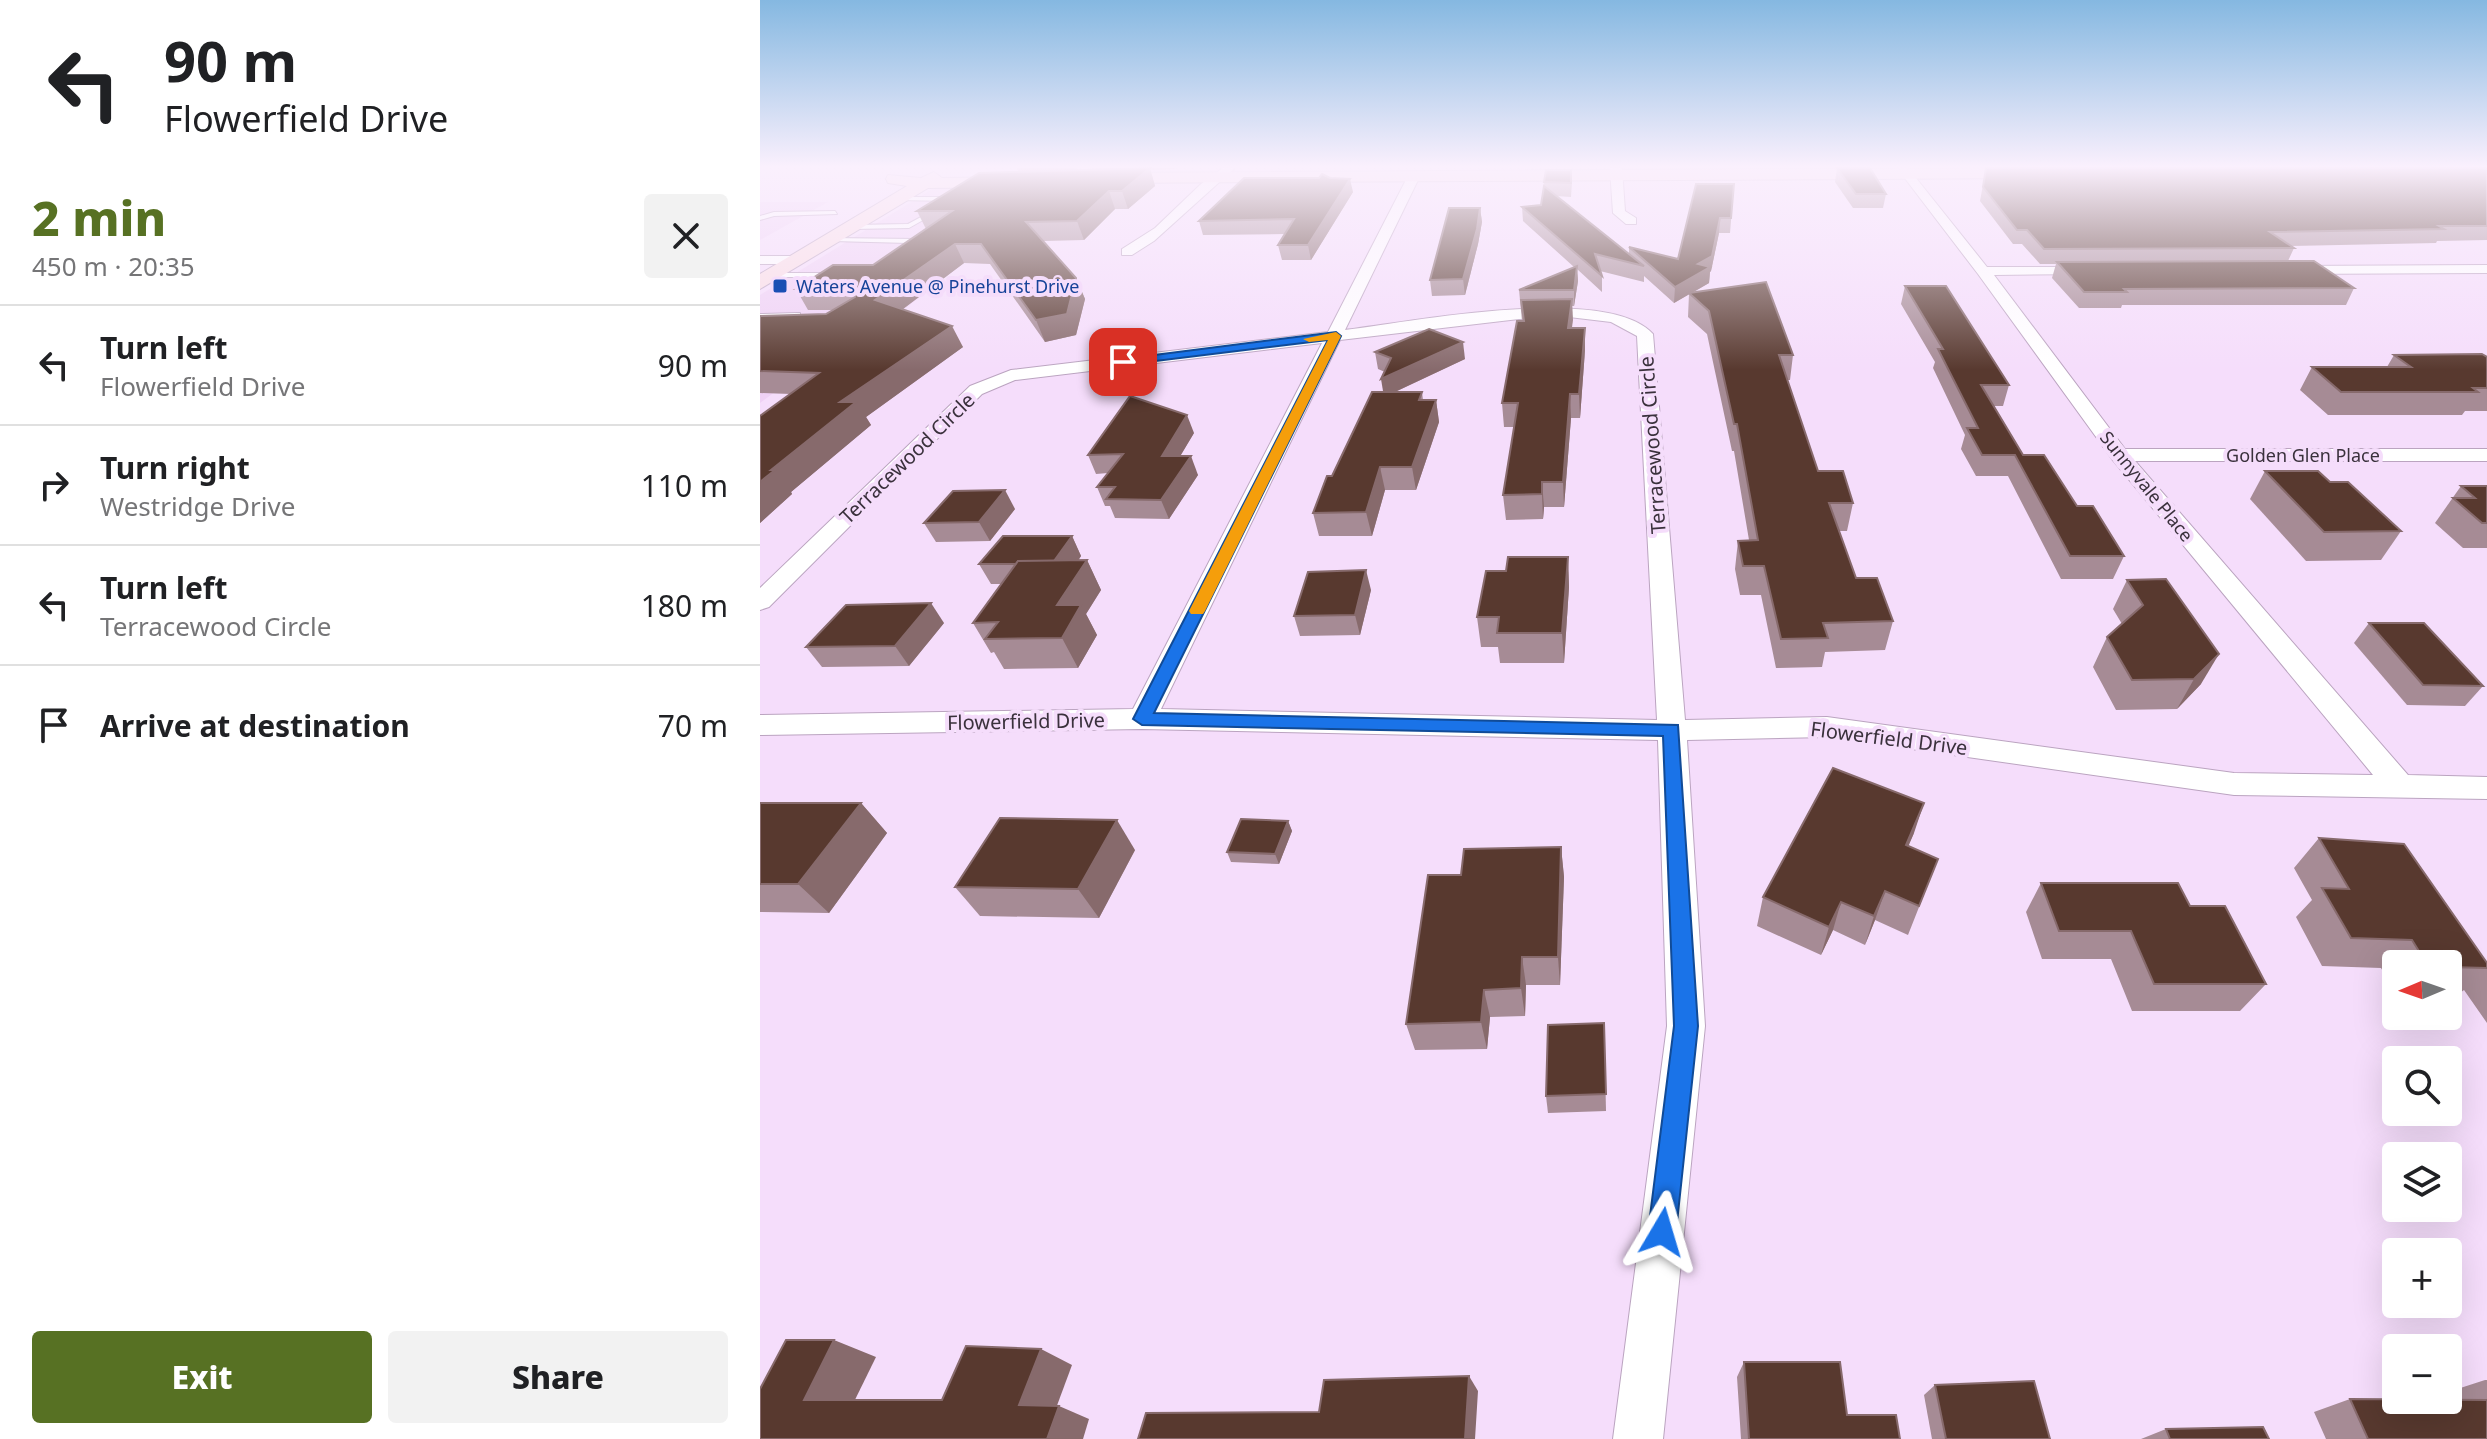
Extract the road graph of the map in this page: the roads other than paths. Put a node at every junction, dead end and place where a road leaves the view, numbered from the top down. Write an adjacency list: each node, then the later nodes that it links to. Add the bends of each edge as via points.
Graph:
1 (796, 235): 9 (street)
2 (838, 235): 6 (street)
3 (1155, 235): 7 (street)
4 (1385, 235): 17 (street)
5 (1955, 235): 13 (street, Sunnyvale Place)
6 (832, 239): 8 (lane, via 916,241); 9 (street, via 797,260)
7 (1127, 252)
8 (893, 258)
9 (763, 269): 14 (lane)
10 (2487, 269): 12 (street)
11 (2109, 270): 13 (street)
12 (2267, 270)
13 (1983, 271): 18 (street, Sunnyvale Place)
14 (842, 275)
15 (805, 315): 16 (lane)
16 (761, 316)
17 (1336, 336): 20 (street, Terracewood Circle, via 1011,375 976,390); 21 (street); 23 (street, Terracewood Circle, via 1519,314 1584,313 1628,321 1645,334)
18 (2119, 455): 19 (street, Golden Glen Place); 24 (street, Sunnyvale Place)
19 (2487, 455)
20 (760, 602)
21 (1142, 719): 22 (street, Flowerfield Drive); 23 (street, Flowerfield Drive)
22 (760, 725)
23 (1672, 730): 24 (street, Flowerfield Drive, via 1827,727 2234,784); 26 (street, Terracewood Circle, via 1686,1026)
24 (2401, 788): 25 (street, Flowerfield Drive)
25 (2487, 788)
26 (1638, 1439)

